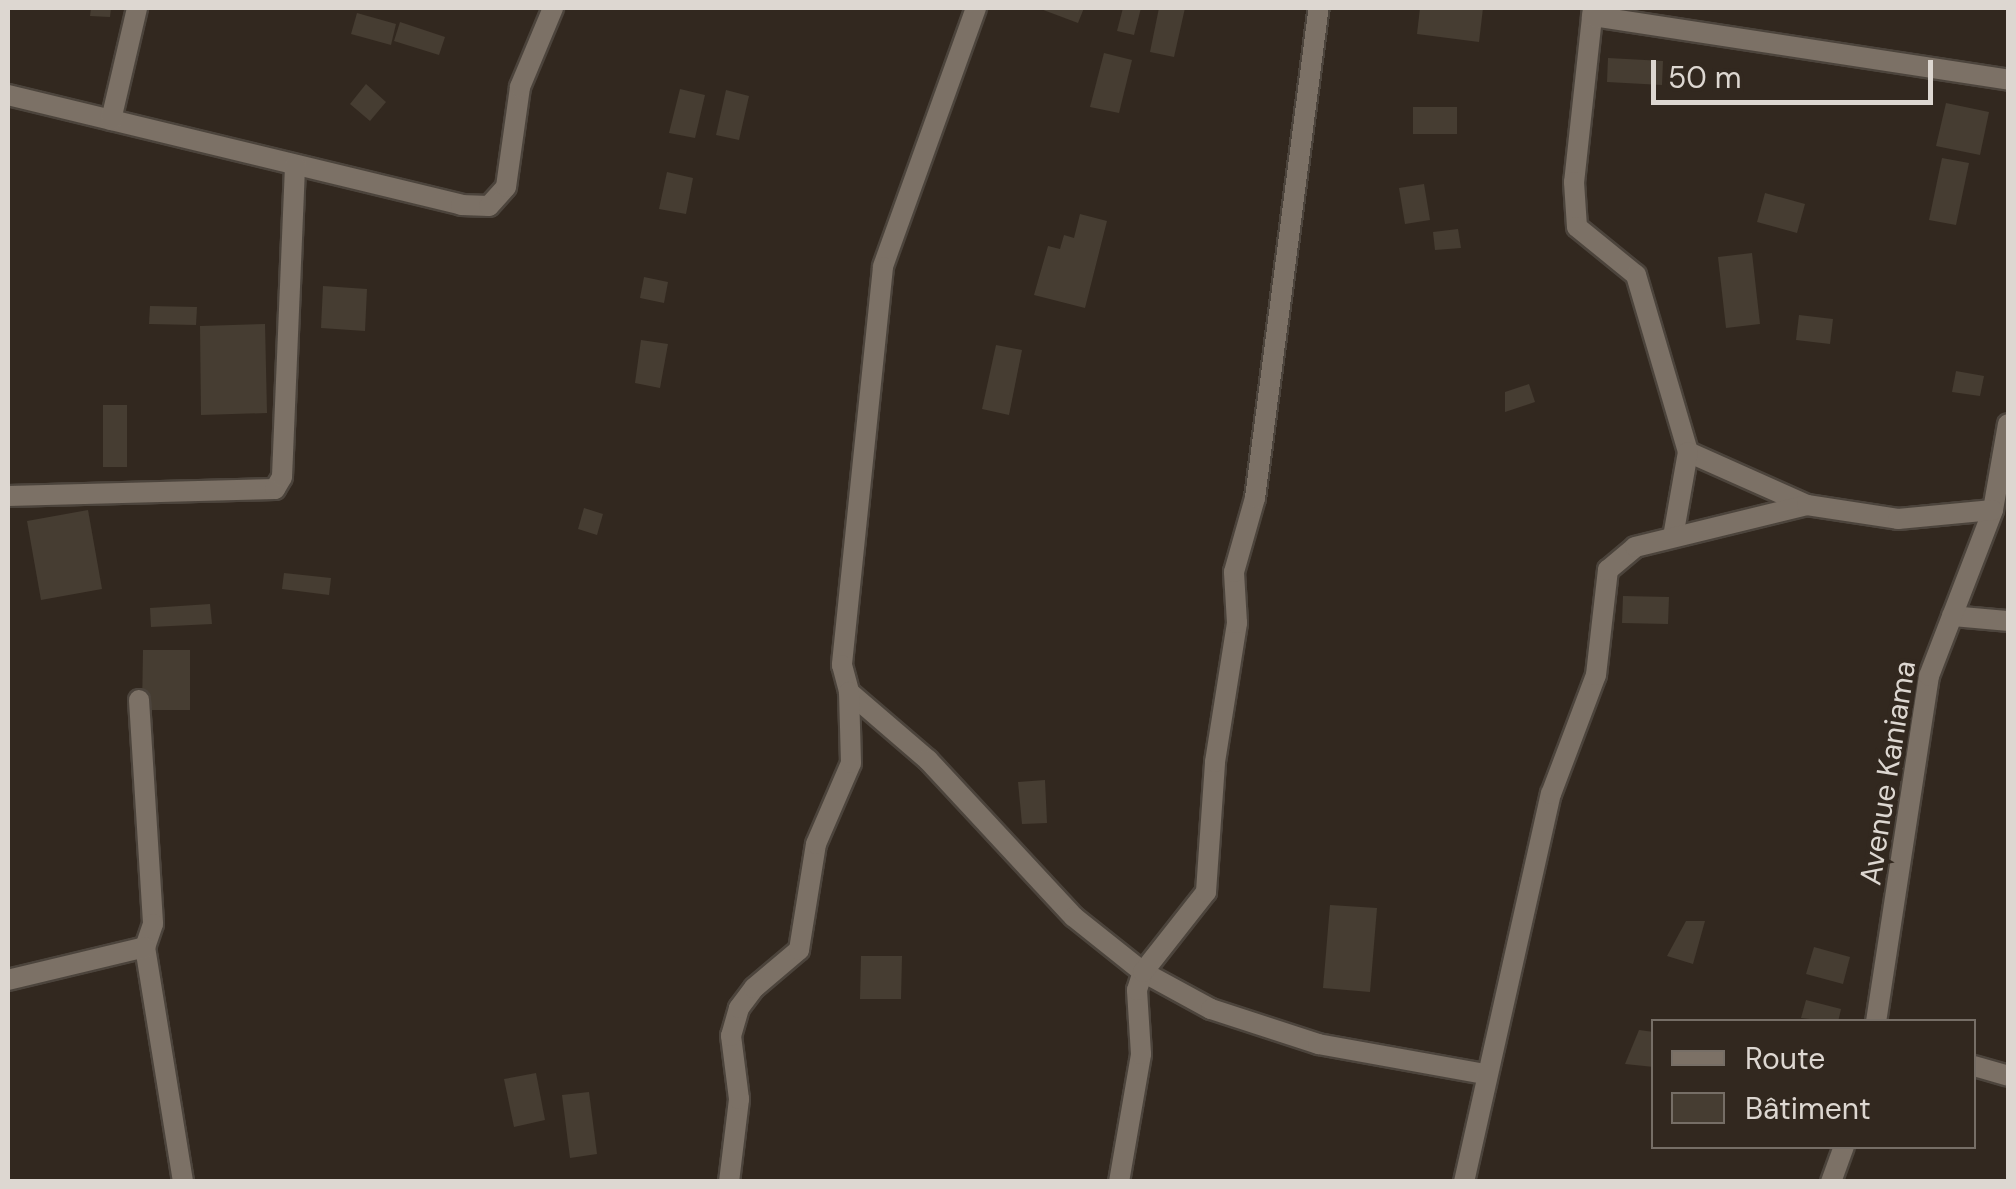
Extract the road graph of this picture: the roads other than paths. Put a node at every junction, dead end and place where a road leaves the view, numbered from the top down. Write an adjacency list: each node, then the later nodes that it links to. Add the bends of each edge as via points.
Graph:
1 (137, 8): 8 (street)
2 (553, 8): 9 (street, via 520,87 506,187 489,206 460,206)
3 (976, 8): 18 (street, via 884,267 842,665)
4 (1320, 8): 21 (street, via 1255,498 1234,572 1237,623 1215,762 1206,892)
5 (1592, 12): 6 (street); 11 (street, via 1572,211 1588,242 1636,275)
6 (2008, 80)
7 (8, 95): 8 (street)
8 (110, 120): 9 (street)
9 (295, 166): 12 (street, via 282,477 274,489)
10 (2008, 424): 14 (street, Avenue Kaniama)
11 (1688, 452): 13 (street); 15 (street)
12 (8, 496)
13 (1807, 504): 14 (street, via 1898,519); 15 (street)
14 (1994, 510): 16 (street, Avenue Kaniama)
15 (1673, 537): 25 (street, via 1635,547 1608,570 1596,675 1551,794)
16 (1952, 616): 17 (street); 23 (street, Avenue Kaniama, via 1928,676)
17 (2008, 621)
18 (849, 692): 21 (street, via 928,760 1074,917); 29 (street, via 851,763 816,844 799,950 754,988 731,1036 739,1100)
19 (139, 700): 20 (street, via 153,924)
20 (146, 947): 22 (street); 28 (street)
21 (1143, 972): 25 (street, via 1211,1010 1318,1044); 30 (street, via 1136,1010 1141,1054)
22 (8, 980)
23 (1876, 1019)
24 (1976, 1067): 26 (street)
25 (1485, 1074): 31 (street)
26 (2008, 1076)
27 (1843, 1149): 32 (street)
28 (184, 1182)
29 (729, 1182)
30 (1119, 1182)
31 (1464, 1182)
32 (1831, 1182)

